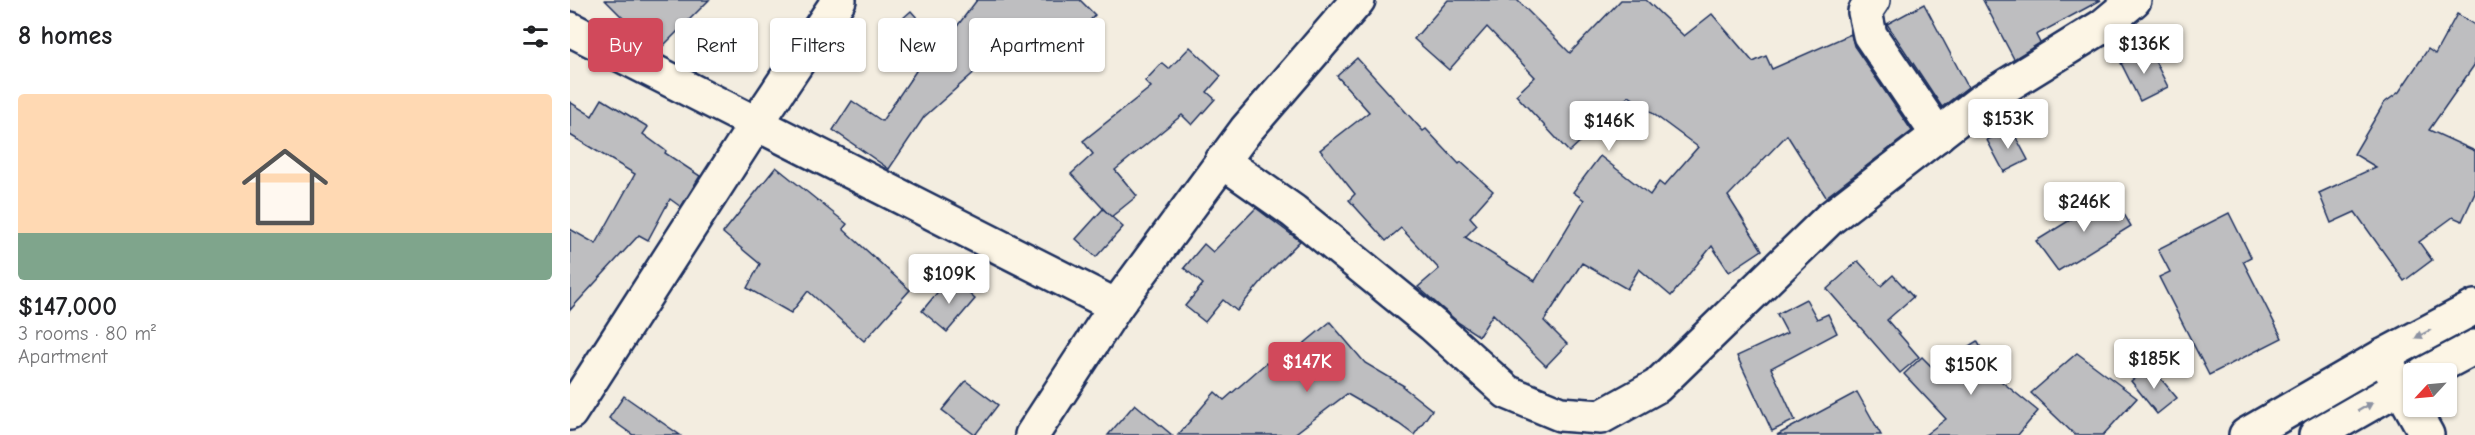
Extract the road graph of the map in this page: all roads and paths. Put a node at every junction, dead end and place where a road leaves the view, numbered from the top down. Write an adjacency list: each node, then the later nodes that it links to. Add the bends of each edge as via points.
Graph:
1 (838, 0): 6 (street)
2 (1359, 0): 8 (street)
3 (1873, 0): 7 (street, via 1865,12 1870,35)
4 (2134, 0): 7 (street, via 2103,26 1980,102)
5 (570, 30): 6 (street)
6 (756, 124): 9 (street); 16 (street)
7 (1938, 135): 8 (street, via 1829,219 1657,386 1601,417 1560,414 1507,392 1433,325 1293,211)
8 (1222, 161): 9 (street)
9 (1116, 306): 18 (street)
10 (2475, 307): 12 (street, one-way to 12)
11 (2475, 347): 13 (street)
12 (2383, 356): 14 (street); 19 (street)
13 (2444, 363)
14 (2403, 373)
15 (2403, 385): 20 (street, one-way to 15)
16 (570, 413)
17 (2422, 417): 21 (street)
18 (1032, 435)
19 (2246, 435)
20 (2316, 435)
21 (2427, 435)

